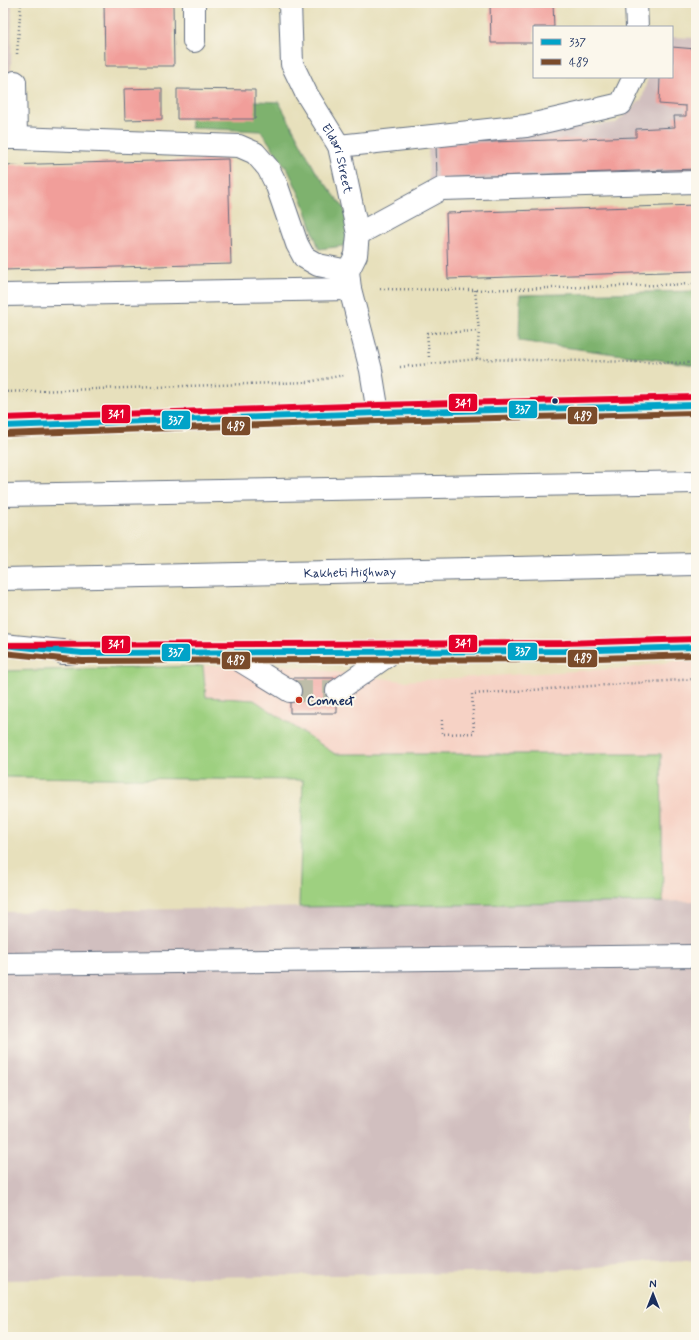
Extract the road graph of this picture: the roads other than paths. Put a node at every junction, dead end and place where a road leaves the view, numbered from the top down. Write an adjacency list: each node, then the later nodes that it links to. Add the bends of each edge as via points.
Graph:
1 (194, 3): 5 (main road)
2 (290, 3): 9 (main road, Eldari Street, via 292,64 306,93)
3 (636, 3): 4 (main road)
4 (637, 26)
5 (194, 41)
6 (634, 78): 9 (main road, via 621,104 607,108 526,126)
7 (15, 82): 8 (main road)
8 (9, 138): 12 (main road, via 239,146 255,153 268,168 304,257)
9 (339, 146): 11 (main road, Eldari Street)
10 (696, 182): 11 (main road, via 441,189)
11 (358, 234): 12 (main road, Eldari Street, via 356,255)
12 (349, 280): 13 (main road); 15 (main road, via 371,370)
13 (3, 295)
14 (696, 406): 15 (main road)
15 (378, 413): 16 (main road)
16 (3, 426)
17 (696, 482): 18 (main road)
18 (3, 494)
19 (696, 564): 20 (main road, Kakheti Highway)
20 (3, 579)
21 (3, 645): 26 (main road)
22 (696, 647): 23 (main road, via 565,651)
23 (394, 651): 24 (main road); 28 (main road)
24 (228, 652): 26 (main road); 27 (main road)
25 (3, 653): 26 (main road)
26 (82, 653)
27 (290, 691)
28 (338, 691)
29 (696, 956): 30 (main road)
30 (3, 964)

